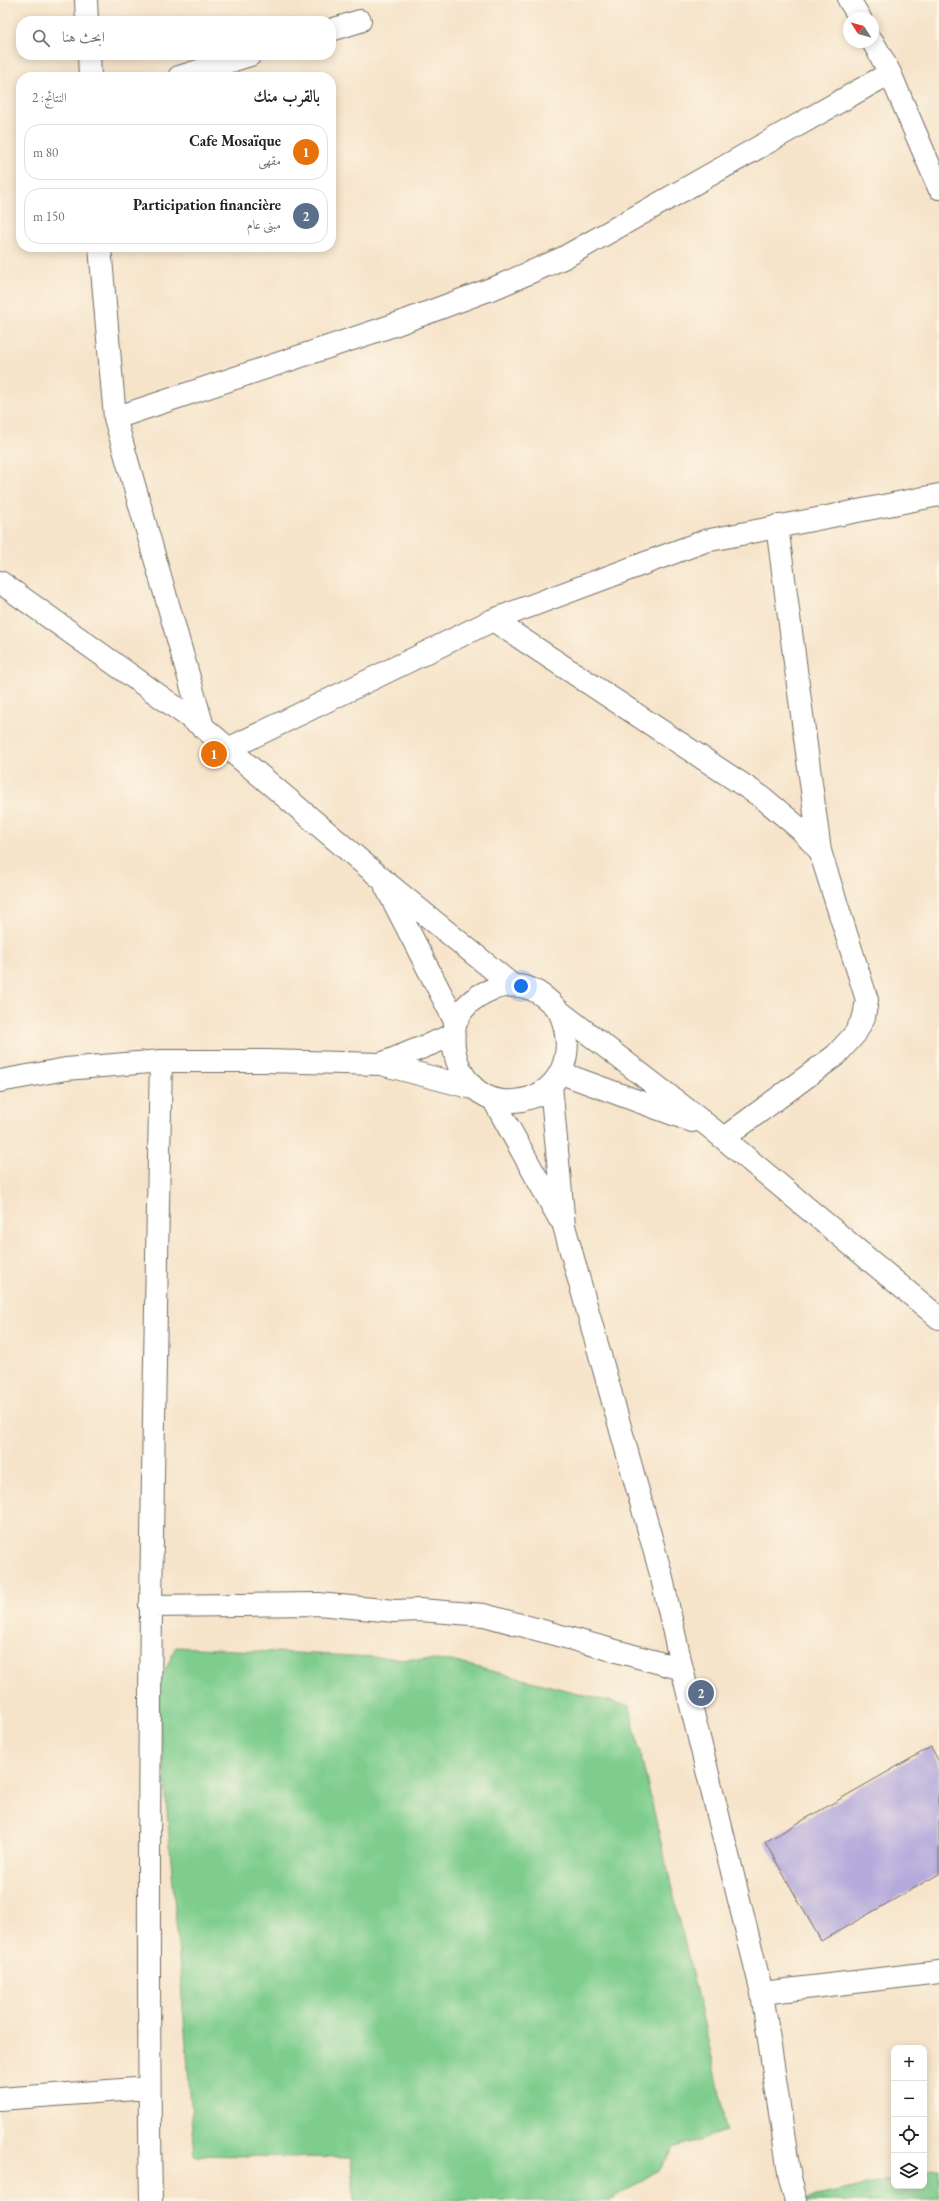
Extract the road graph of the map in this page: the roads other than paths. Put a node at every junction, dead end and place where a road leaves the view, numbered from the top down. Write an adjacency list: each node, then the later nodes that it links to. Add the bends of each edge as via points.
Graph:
1 (86, 0): 4 (street)
2 (850, 0): 3 (street)
3 (857, 12)
4 (88, 16)
5 (360, 21): 6 (street)
6 (336, 28)
7 (876, 48): 12 (street)
8 (89, 60): 10 (street)
9 (234, 60): 11 (street)
10 (90, 72)
11 (195, 72)
12 (890, 73): 13 (street); 15 (street, via 563,258 499,286 397,324)
13 (939, 188)
14 (100, 252): 15 (street)
15 (115, 418): 20 (street)
16 (939, 494): 17 (street)
17 (777, 526): 19 (street, via 705,542); 22 (street)
18 (0, 582): 20 (street)
19 (494, 620): 21 (street); 22 (street, via 763,798 800,829)
20 (203, 727): 21 (street)
21 (228, 748): 23 (street)
22 (820, 852): 33 (street, via 867,1000 864,1017 855,1034 836,1055)
23 (382, 879): 24 (street); 26 (street)
24 (512, 985): 25 (street, via 530,989 547,998); 26 (street, via 489,990 469,1003)
25 (559, 1011): 29 (street, via 566,1026 568,1042 567,1058); 33 (street)
26 (455, 1029): 28 (street); 31 (street, via 454,1055 461,1073)
27 (161, 1062): 28 (street); 30 (street, via 66,1069); 36 (street)
28 (382, 1064): 31 (street)
29 (556, 1079): 32 (street, via 534,1097 514,1102); 33 (street); 34 (street)
30 (0, 1081)
31 (473, 1088): 32 (street)
32 (493, 1099): 34 (street)
33 (718, 1133): 35 (street)
34 (564, 1226): 37 (street, via 661,1574)
35 (939, 1318)
36 (150, 1606): 37 (street, via 318,1604 484,1615); 40 (street)
37 (682, 1669): 39 (street)
38 (939, 1972): 39 (street)
39 (762, 1993): 43 (street, via 790,2179)
40 (149, 2088): 41 (street); 42 (street)
41 (0, 2099)
42 (151, 2201)
43 (796, 2201)

